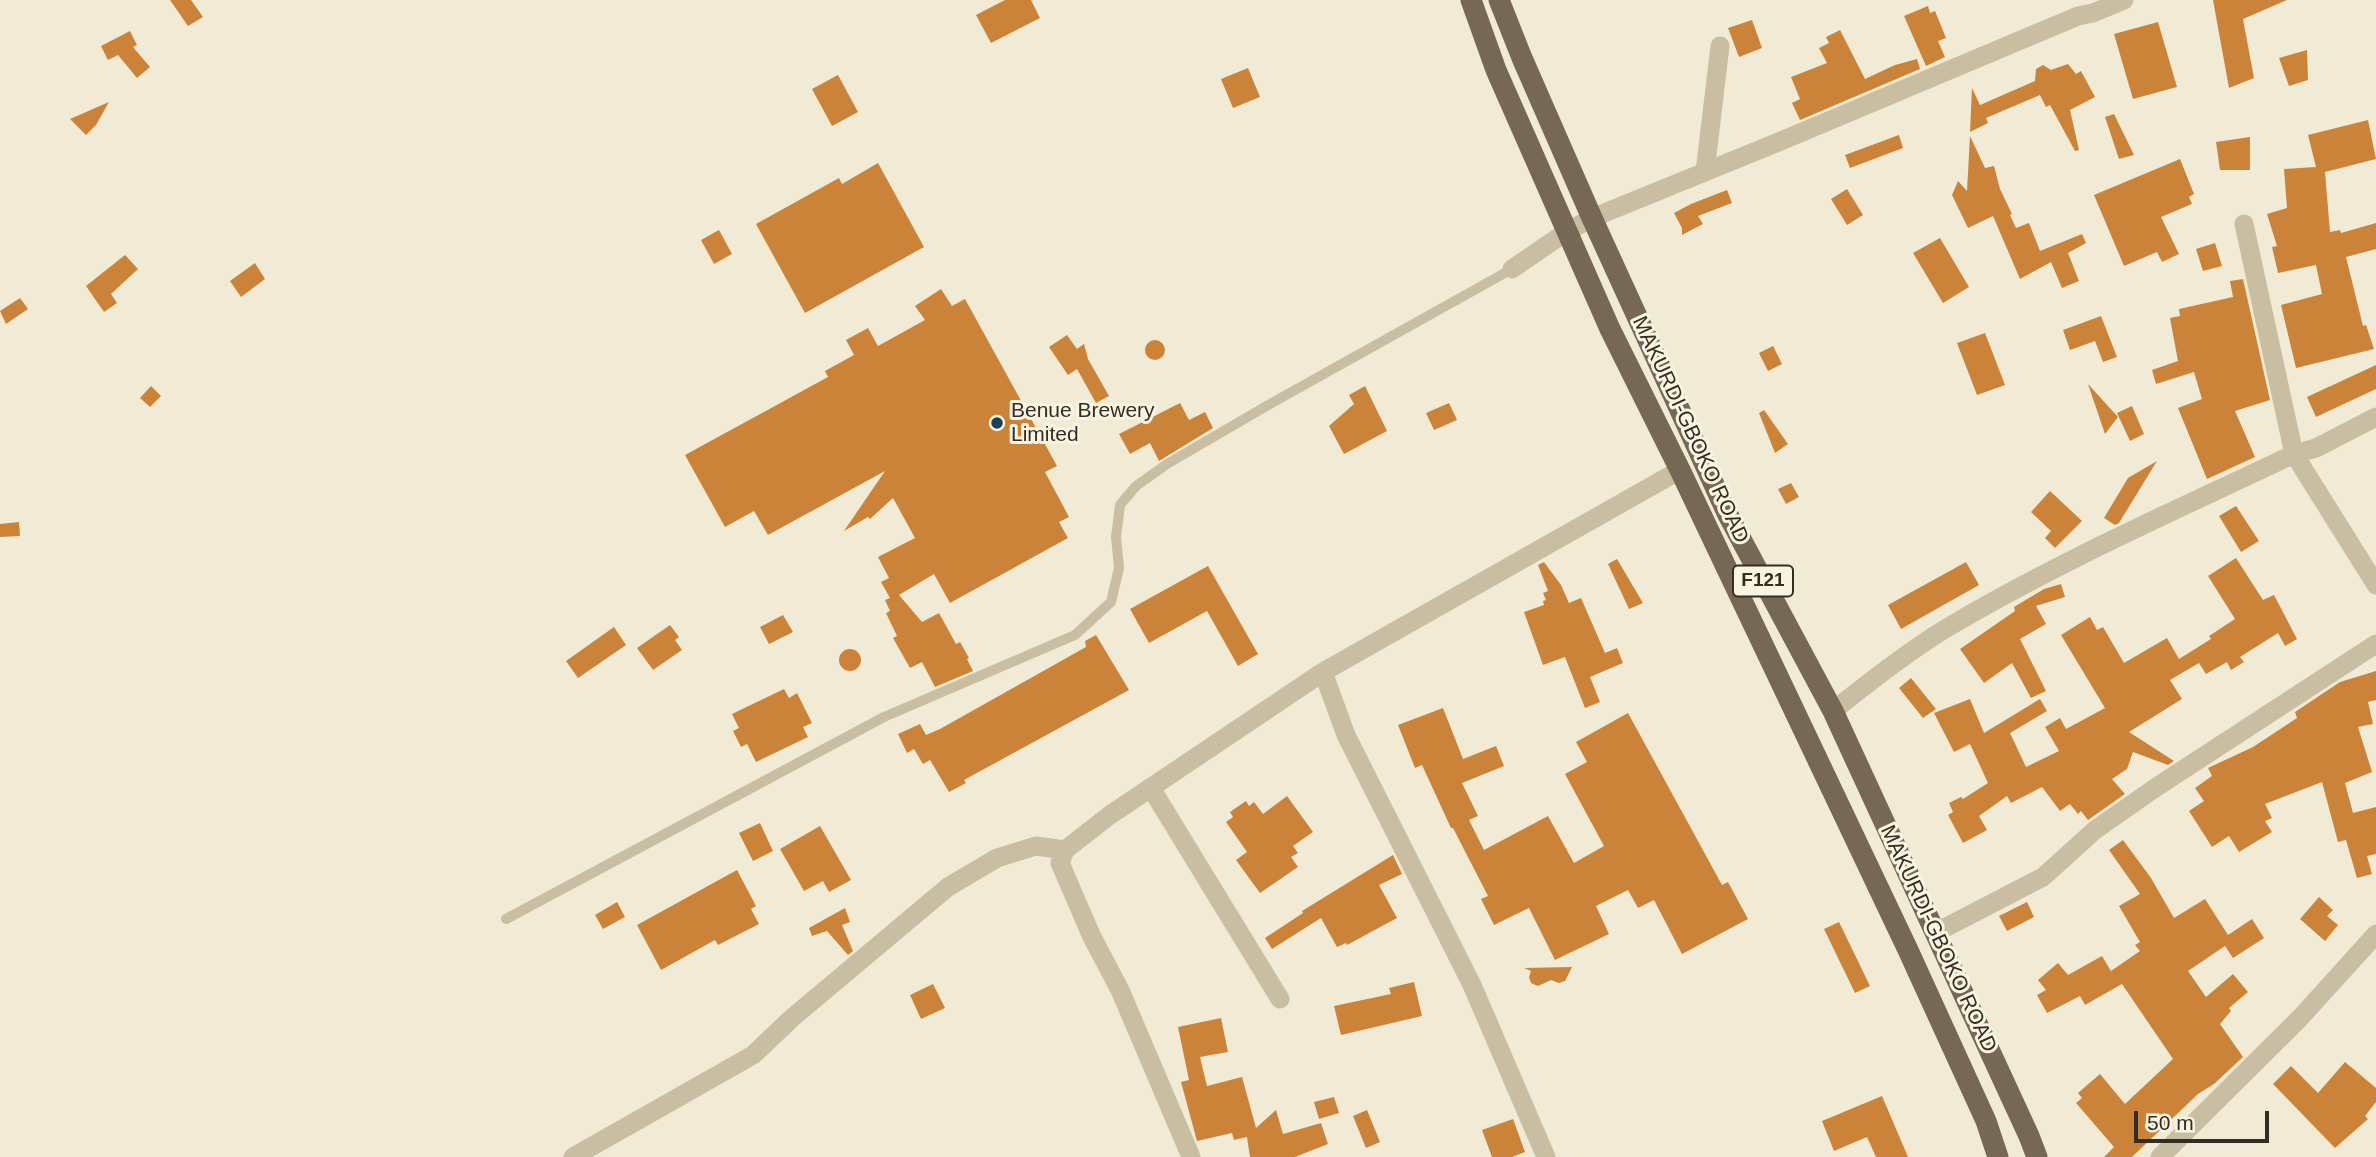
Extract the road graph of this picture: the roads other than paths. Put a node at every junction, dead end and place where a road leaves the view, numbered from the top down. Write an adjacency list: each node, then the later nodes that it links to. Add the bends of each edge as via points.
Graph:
1 (1471, 0): 9 (main road, F121)
2 (1499, 0): 7 (main road, MAKURDI-GBOKO ROAD / F121)
3 (2124, 0): 4 (street)
4 (2090, 7): 6 (street, via 2078,16)
5 (1720, 46): 6 (street)
6 (1705, 172): 7 (street)
7 (1592, 218): 9 (street); 17 (main road, MAKURDI-GBOKO ROAD / F121, via 1727,513)
8 (2244, 224): 12 (street)
9 (1566, 232): 10 (street); 13 (main road, F121)
10 (1512, 269): 20 (lane, via 1136,485 1120,505 1119,568 1111,602 1075,635 884,717)
11 (2376, 417): 12 (street, via 2316,449)
12 (2294, 454): 14 (street); 17 (street, via 2033,580 1944,630)
13 (1679, 470): 16 (street); 27 (main road, F121, via 1902,937)
14 (2376, 585)
15 (2376, 644): 21 (street, via 2155,788 2095,830 2043,877)
16 (1324, 672): 18 (street); 26 (street, via 1346,735 1472,985)
17 (1833, 711): 21 (main road, MAKURDI-GBOKO ROAD / F121)
18 (1151, 788): 19 (street); 23 (street)
19 (1065, 850): 24 (street, via 1036,846 998,858 948,887 753,1055); 25 (street, via 1060,863)
20 (506, 919)
21 (1935, 933): 28 (main road, MAKURDI-GBOKO ROAD / F121)
22 (2376, 934): 29 (street, via 2300,1018)
23 (1280, 999)
24 (573, 1157)
25 (1191, 1157)
26 (1546, 1157)
27 (1998, 1157)
28 (2037, 1157)
29 (2160, 1157)

